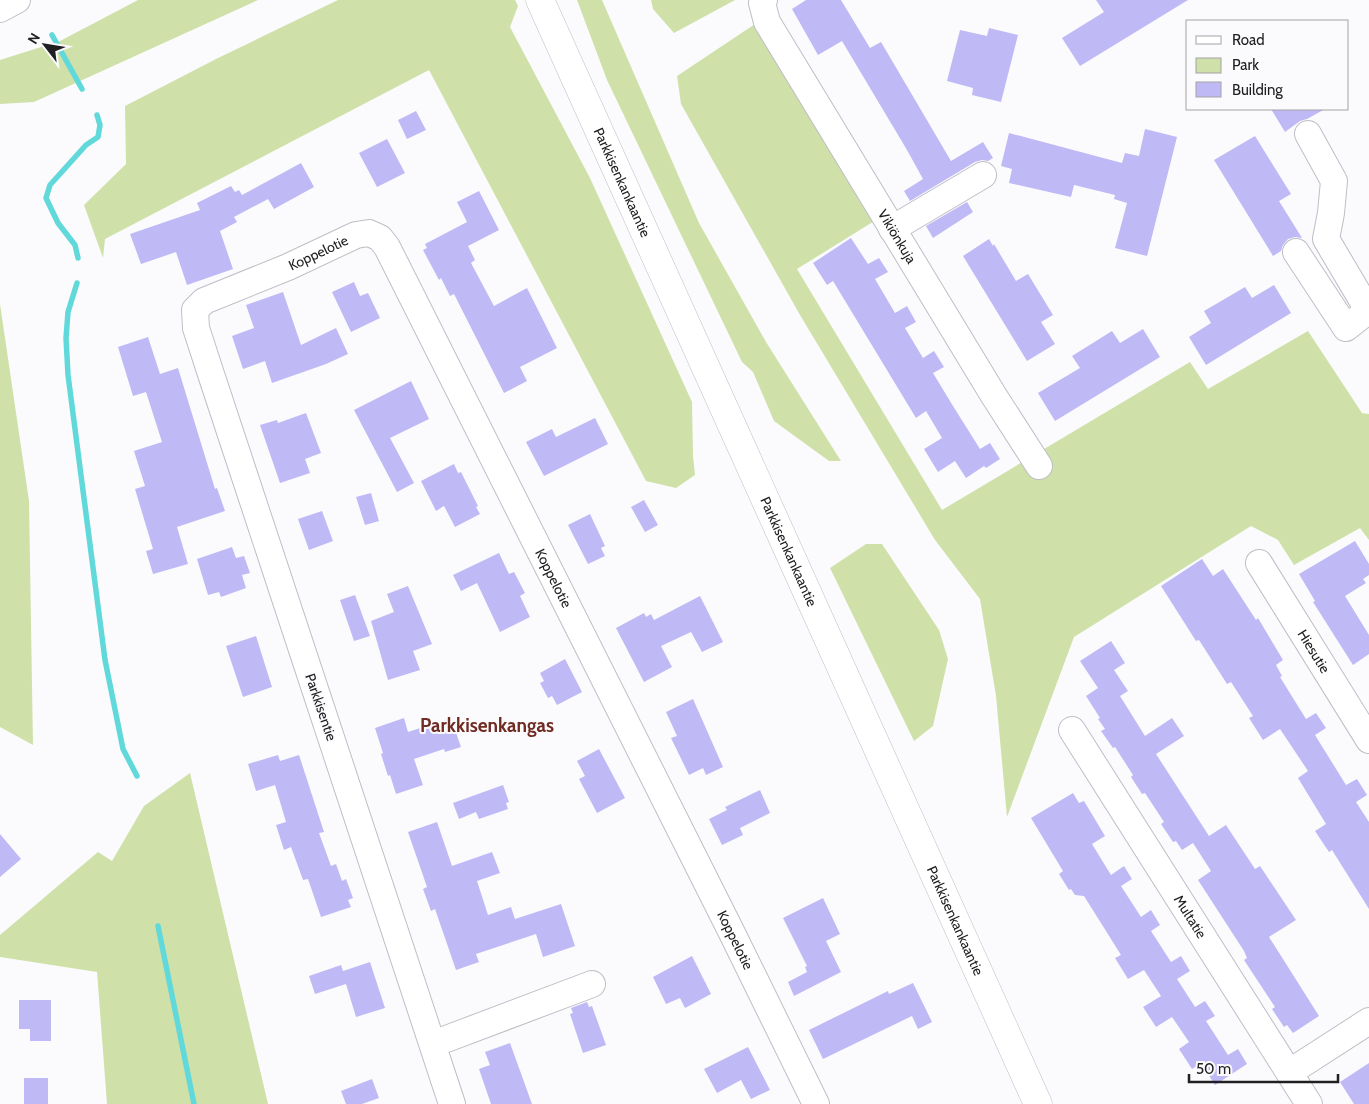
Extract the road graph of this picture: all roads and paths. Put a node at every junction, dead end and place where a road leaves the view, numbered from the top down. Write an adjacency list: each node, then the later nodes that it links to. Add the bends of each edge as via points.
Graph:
1 (17, 0): 4 (street)
2 (540, 0): 21 (main road, Parkkisenkankaantie)
3 (763, 2): 7 (street, Vikiönkuja, via 767,22)
4 (0, 9)
5 (1308, 134): 10 (street, via 1334,181 1326,239)
6 (984, 175): 7 (street)
7 (892, 229): 11 (street, Vikiönkuja)
8 (1296, 252): 10 (street, via 1346,328)
9 (195, 310): 17 (street, Parkkisentie, via 196,328 282,595 327,721); 20 (street, Koppelotie, via 204,301 356,235 369,233 380,238)
10 (1368, 310)
11 (1039, 466)
12 (1259, 563): 14 (street, Hiesutie)
13 (1072, 730): 18 (street, Multatie)
14 (1369, 740)
15 (592, 984): 17 (street)
16 (1369, 1021): 18 (street)
17 (432, 1044): 19 (street, Parkkisentie)
18 (1290, 1072): 22 (street, Multatie)
19 (452, 1104)
20 (816, 1104)
21 (1038, 1104)
22 (1309, 1104)

